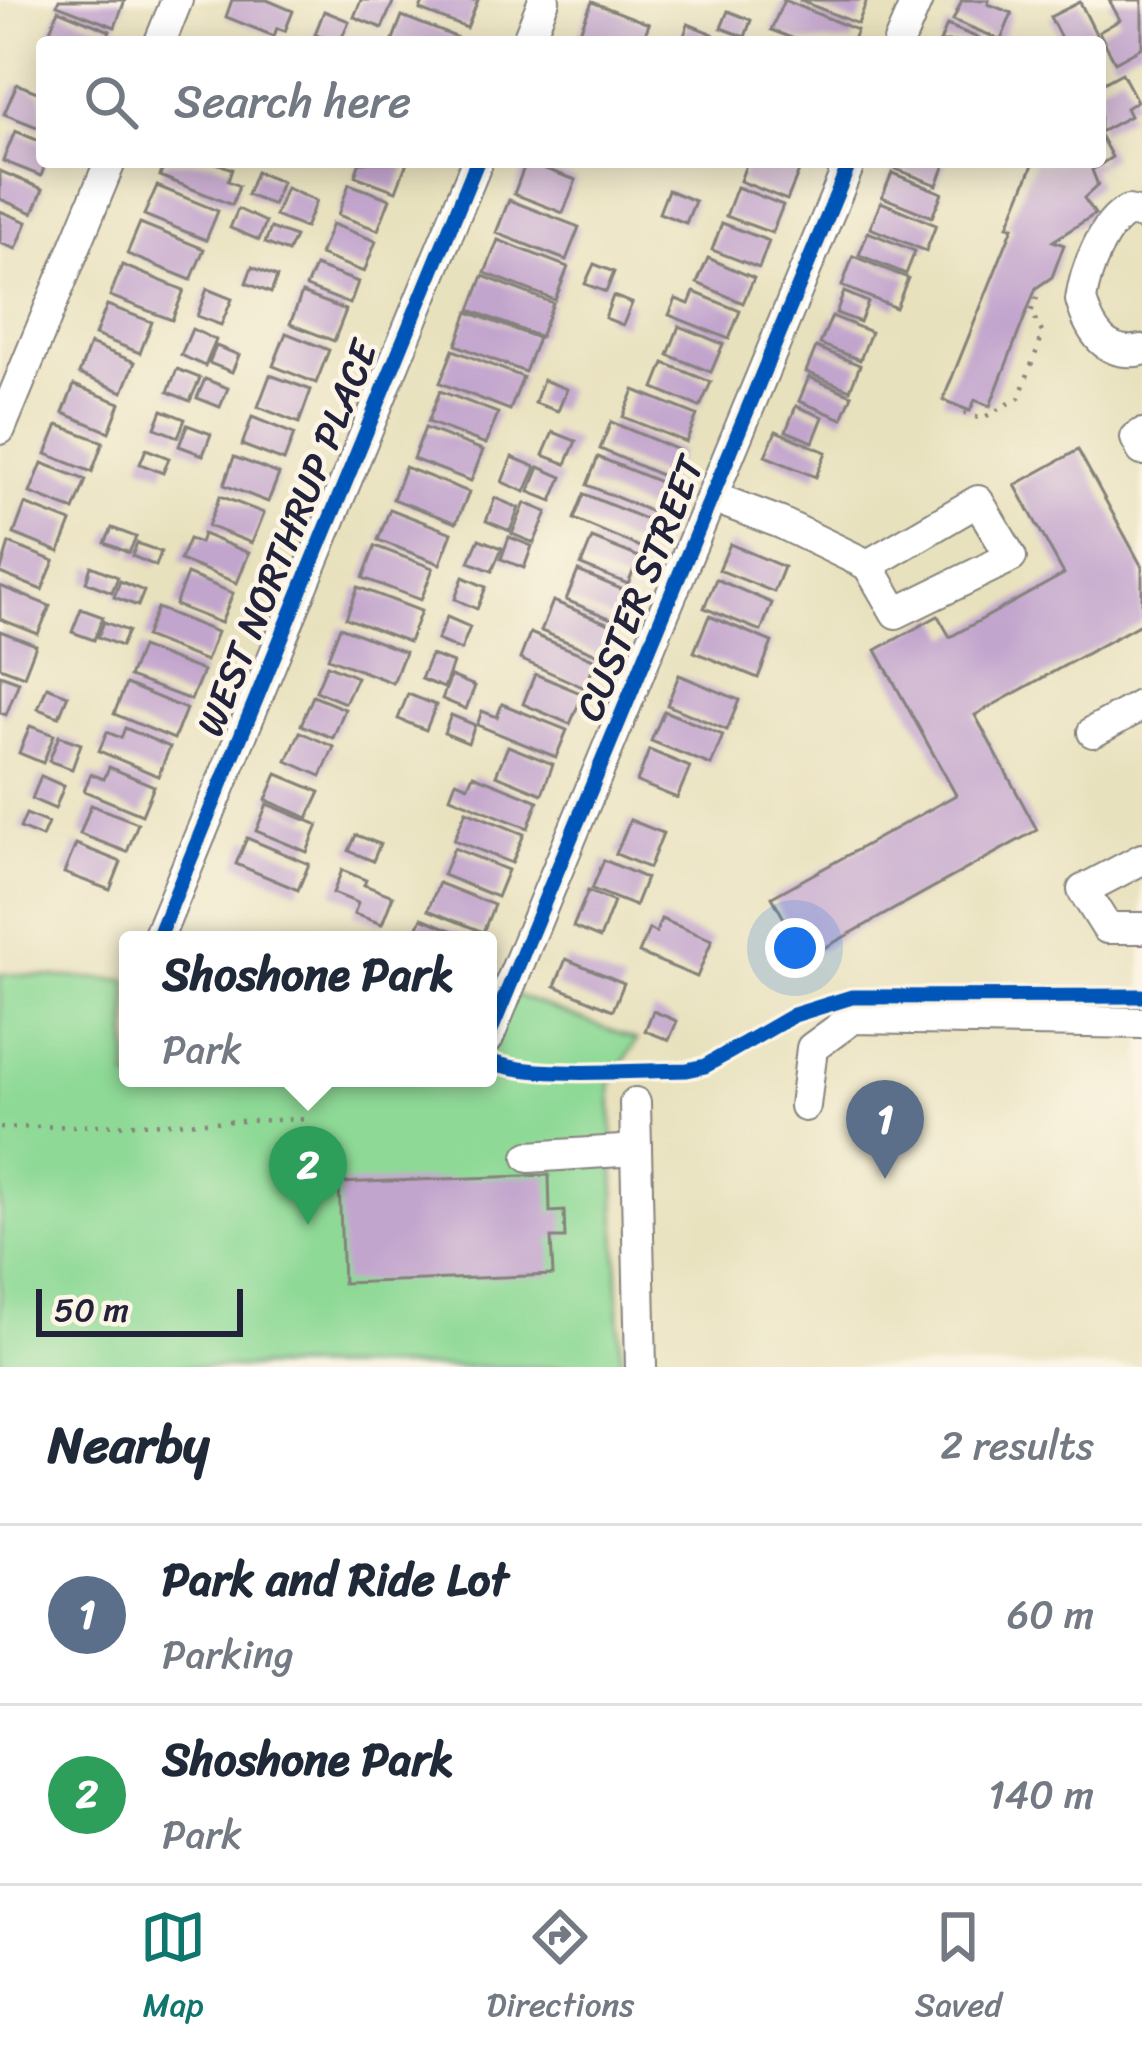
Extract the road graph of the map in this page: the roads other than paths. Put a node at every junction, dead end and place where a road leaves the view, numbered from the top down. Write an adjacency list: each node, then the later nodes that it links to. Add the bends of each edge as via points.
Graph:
1 (177, 0): 4 (street)
2 (544, 0): 5 (street)
3 (917, 0): 6 (street)
4 (162, 36)
5 (529, 36)
6 (902, 36)
7 (108, 168): 12 (street)
8 (475, 168): 21 (street, WEST NORTHRUP PLACE)
9 (848, 168): 15 (street, CUSTER STREET)
10 (1142, 214): 11 (street, via 1128,211 1114,221 1081,300 1104,344)
11 (1142, 350)
12 (0, 429)
13 (1142, 434): 14 (street)
14 (1142, 450)
15 (712, 497): 16 (street); 22 (street, CUSTER STREET)
16 (868, 565)
17 (1142, 705): 18 (street)
18 (1093, 732)
19 (1142, 859): 20 (street, via 1083,890 1107,928)
20 (1142, 928)
21 (161, 931)
22 (497, 1016)
23 (1142, 1023): 25 (street, via 853,1018 812,1048)
24 (635, 1102): 26 (street)
25 (805, 1106)
26 (636, 1150): 27 (street); 28 (street)
27 (529, 1157)
28 (641, 1367)

